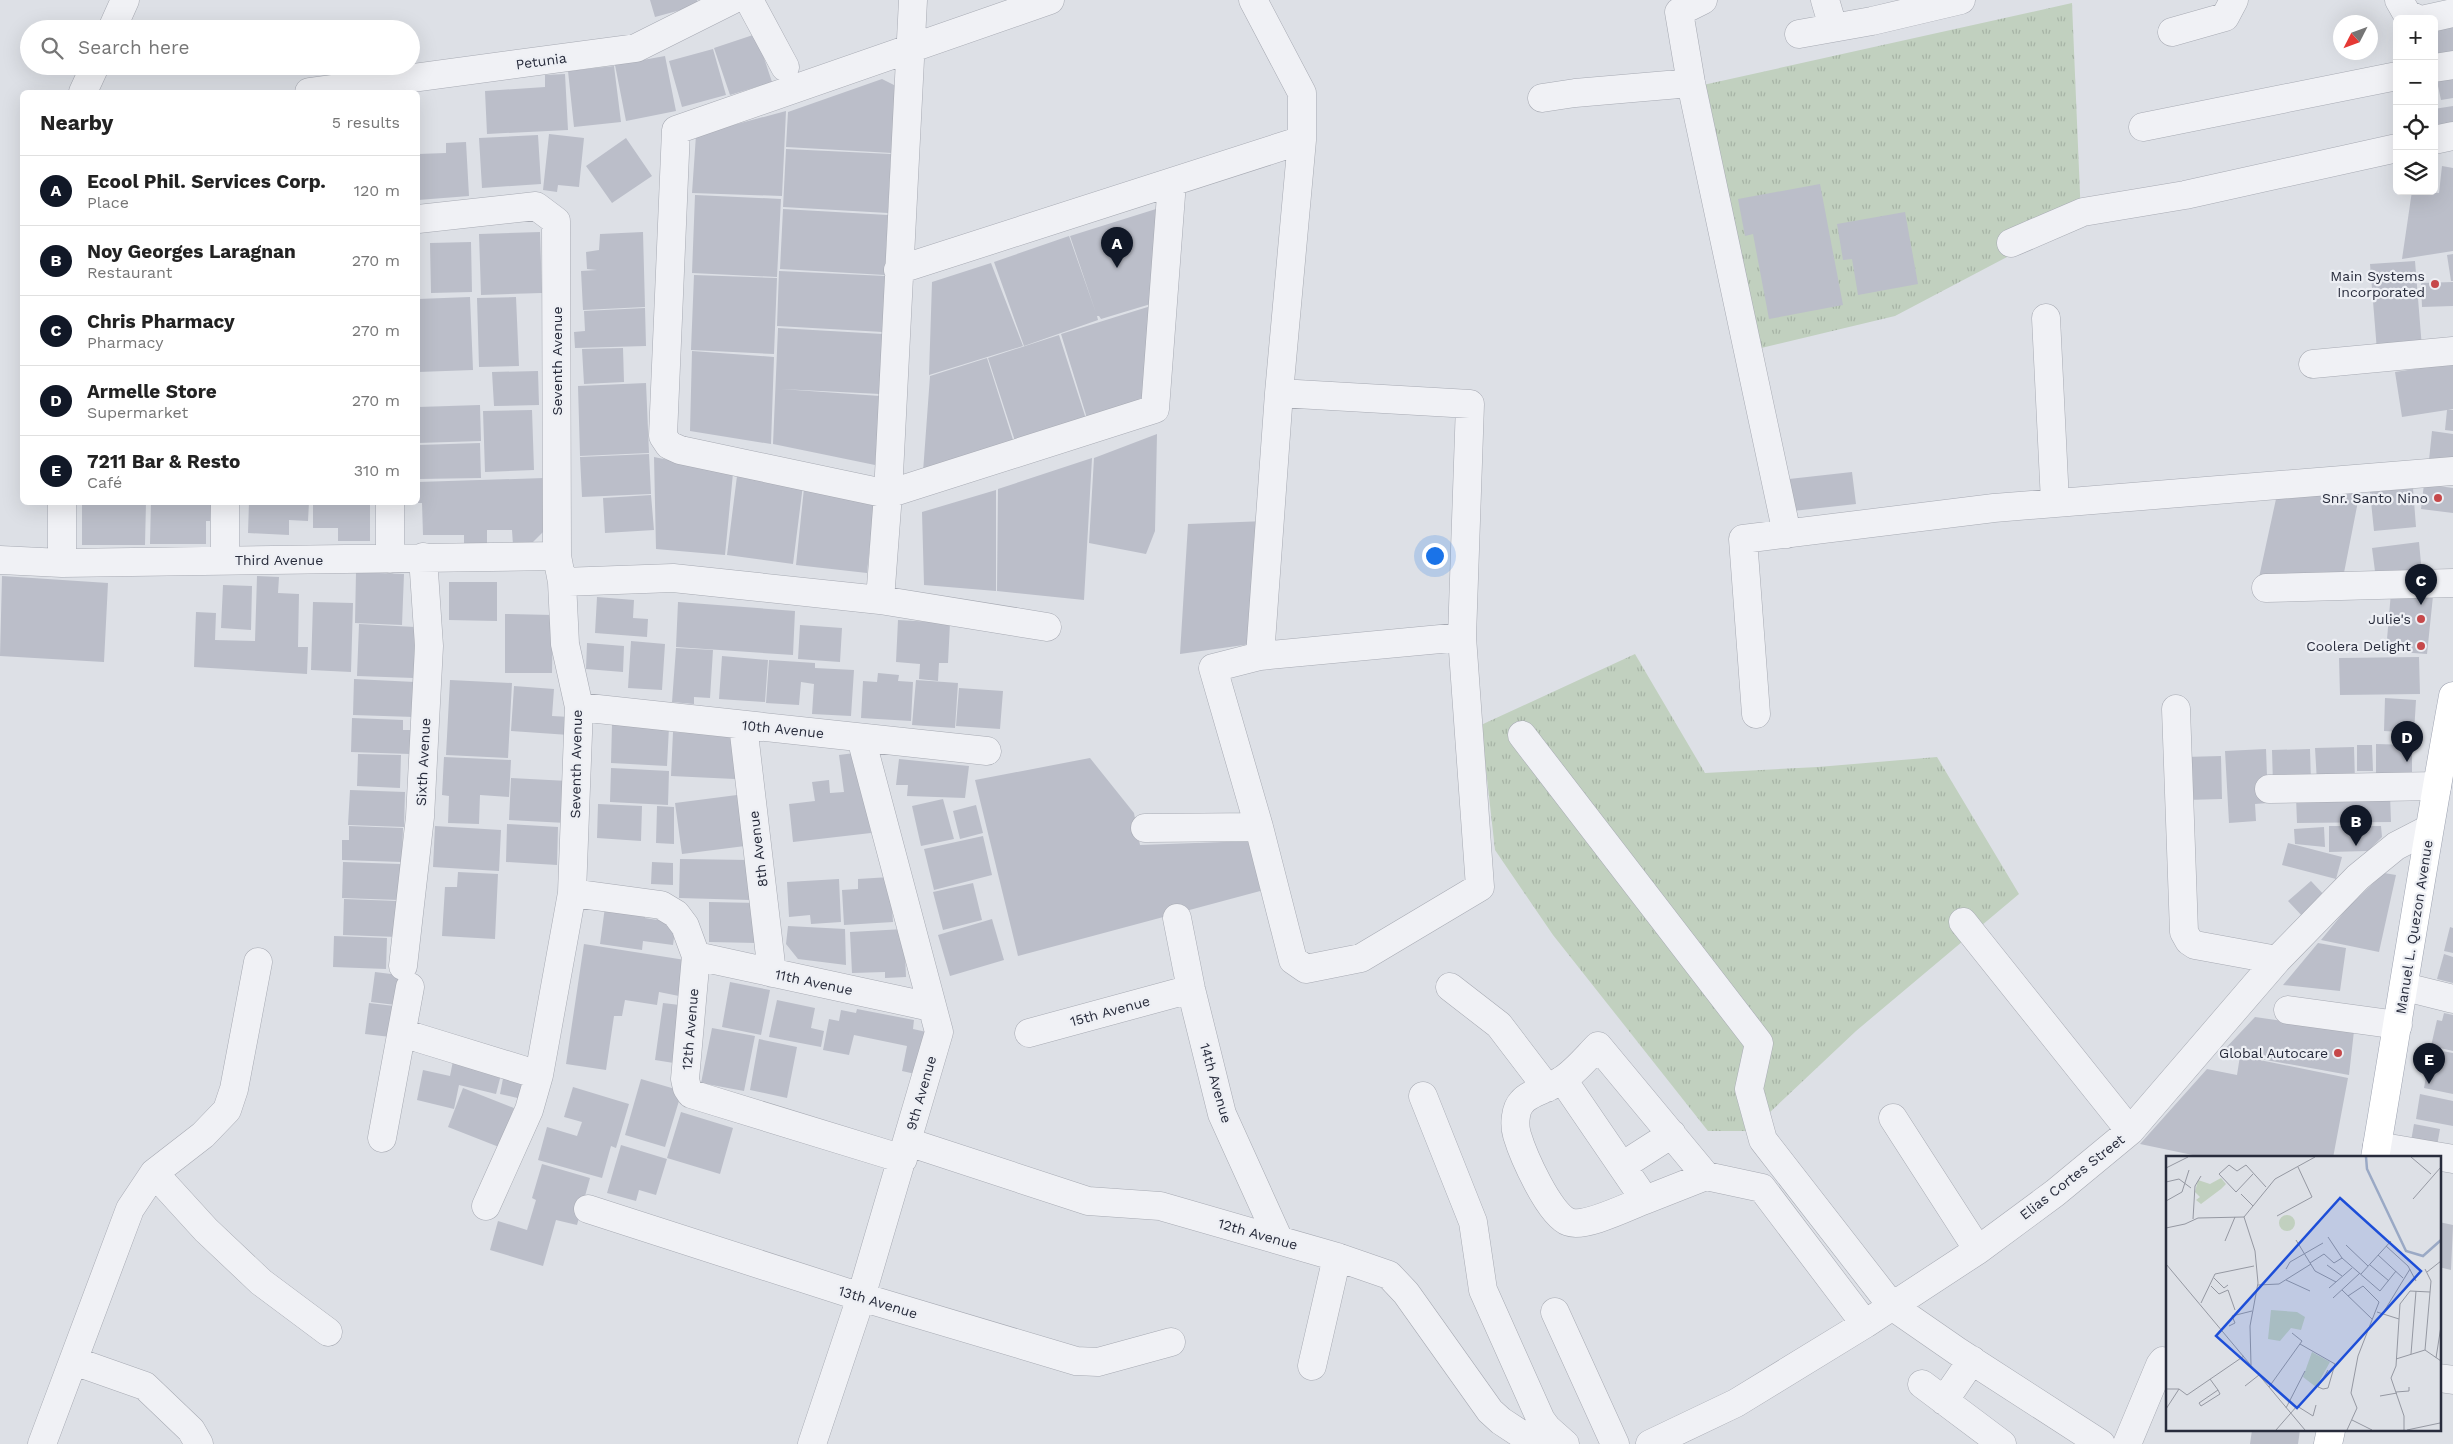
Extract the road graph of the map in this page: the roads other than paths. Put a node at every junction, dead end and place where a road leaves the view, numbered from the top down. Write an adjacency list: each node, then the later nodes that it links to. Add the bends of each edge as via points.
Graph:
1 (125, 0): 16 (street)
2 (732, 0): 28 (street, Petunia, via 636,48)
3 (748, 0): 22 (street)
4 (913, 0): 20 (street)
5 (1050, 0): 20 (street)
6 (1253, 0): 33 (street, via 1302,93)
7 (1703, 0): 26 (street, via 1679,12)
8 (1825, 0): 17 (street)
9 (1961, 0): 12 (street)
10 (2234, 0): 18 (street, via 2225,16)
11 (2399, 0): 14 (street)
12 (1870, 10): 17 (street)
13 (2453, 13): 15 (street)
14 (2409, 15)
15 (2438, 16)
16 (116, 20)
17 (1833, 27): 19 (street)
18 (2172, 32)
19 (1799, 34)
20 (911, 49): 38 (street); 44 (street, via 676,130 664,436 670,445 680,450)
21 (2453, 65): 23 (street)
22 (785, 67)
23 (2438, 67)
24 (91, 75): 27 (street)
25 (2393, 77): 30 (street)
26 (1691, 82): 29 (street); 49 (street)
27 (84, 90)
28 (330, 90)
29 (1542, 98)
30 (2143, 127)
31 (2453, 136): 32 (street)
32 (2438, 139)
33 (1302, 140): 35 (street); 42 (street)
34 (2393, 149): 37 (street, via 2185,195 2083,212)
35 (1172, 182): 38 (street); 44 (street, via 1155,408)
36 (420, 219): 50 (street, Seventh Avenue, via 536,206 556,221)
37 (2011, 243)
38 (898, 270): 44 (street)
39 (2046, 318): 45 (street)
40 (2453, 351): 41 (street)
41 (2313, 364)
42 (1279, 392): 61 (street, via 1470,404); 62 (street)
43 (2453, 471): 45 (street)
44 (888, 494): 59 (street)
45 (2055, 502): 49 (street)
46 (62, 505): 55 (street)
47 (225, 505): 54 (street)
48 (390, 505): 52 (street)
49 (1787, 534): 66 (street, via 1743,539)
50 (558, 556): 51 (street, Third Avenue); 56 (street, Seventh Avenue)
51 (423, 557): 52 (street, Third Avenue); 90 (street, Sixth Avenue, via 429,646 420,817)
52 (390, 559): 54 (street, Third Avenue)
53 (0, 560): 55 (street, Third Avenue)
54 (225, 560): 55 (street, Third Avenue)
55 (62, 563)
56 (562, 582): 59 (street, via 673,578); 64 (street, Seventh Avenue, via 565,644)
57 (2453, 583): 58 (street)
58 (2266, 588)
59 (880, 600): 60 (street)
60 (1047, 627)
61 (1462, 637): 62 (street); 73 (street, via 1480,887 1361,958 1306,969 1293,960)
62 (1260, 656): 73 (street, via 1213,668)
63 (2453, 696): 71 (main road, Manuel L. Quezon Avenue)
64 (579, 707): 67 (street, 10th Avenue); 76 (street, Seventh Avenue)
65 (2176, 709): 80 (street, via 2184,932 2195,945)
66 (1756, 714)
67 (743, 725): 69 (street, 10th Avenue); 82 (street, 8th Avenue)
68 (1522, 735): 114 (street, via 1759,1043 1749,1089 1763,1140)
69 (861, 738): 70 (street, 10th Avenue); 87 (street, 9th Avenue)
70 (987, 750)
71 (2437, 786): 72 (street); 75 (main road, Manuel L. Quezon Avenue)
72 (2269, 789)
73 (1259, 827): 74 (street)
74 (1145, 828)
75 (2428, 829): 80 (street, Elias Cortes Street, via 2396,846 2358,878); 84 (main road, Manuel L. Quezon Avenue)
76 (572, 893): 79 (street, 12th Avenue, via 661,905 676,914 685,926); 92 (street, Seventh Avenue)
77 (1177, 918): 85 (street, 14th Avenue)
78 (1964, 922): 96 (street)
79 (696, 956): 82 (street, 11th Avenue); 99 (street, 12th Avenue, via 685,1079 691,1094)
80 (2277, 960): 96 (street, Elias Cortes Street)
81 (258, 962): 105 (street, via 234,1089 227,1110)
82 (772, 972): 87 (street, 11th Avenue)
83 (1450, 987): 93 (street, via 1499,1025)
84 (2405, 987): 86 (street); 89 (main road, Manuel L. Quezon Avenue)
85 (1191, 989): 91 (street, 15th Avenue); 110 (street, 14th Avenue, via 1222,1114)
86 (2453, 999)
87 (932, 1007): 99 (street, 9th Avenue, via 938,1032)
88 (2288, 1010): 89 (street)
89 (2398, 1025): 100 (main road, Manuel L. Quezon Avenue)
90 (402, 1033): 92 (street); 98 (street, Sixth Avenue)
91 (1029, 1033)
92 (539, 1075): 108 (street, Seventh Avenue, via 529,1110)
93 (1555, 1084): 97 (street, via 1598,1046); 104 (street); 107 (street, via 1522,1101 1516,1112 1516,1133 1561,1218 1571,1223 1587,1222)
94 (1423, 1096): 131 (street, via 1473,1222 1483,1290 1541,1420)
95 (1894, 1118): 111 (street)
96 (2130, 1131): 111 (street, Elias Cortes Street, via 2055,1193)
97 (1672, 1134): 104 (street); 106 (street)
98 (382, 1138)
99 (905, 1150): 110 (street, 12th Avenue, via 1088,1201 1160,1206); 113 (street, 9th Avenue)
100 (2376, 1152): 101 (street)
101 (2414, 1156)
102 (2440, 1159): 103 (street)
103 (2453, 1160)
104 (1622, 1166): 107 (street)
105 (154, 1172): 117 (street, via 206,1230 261,1282); 120 (street, via 130,1208)
106 (1706, 1176): 107 (street); 116 (street, via 1762,1188)
107 (1645, 1200)
108 (486, 1206)
109 (588, 1209): 113 (street, 13th Avenue)
110 (1279, 1240): 112 (street, 12th Avenue)
111 (1978, 1250): 114 (street, Elias Cortes Street)
112 (1337, 1257): 122 (street); 130 (street, 12th Avenue, via 1393,1278 1490,1411)
113 (861, 1297): 118 (street, 13th Avenue, via 1076,1361 1098,1362); 129 (street, 9th Avenue)
114 (1892, 1306): 116 (street, Elias Cortes Street); 119 (street)
115 (1555, 1312): 132 (street)
116 (1865, 1324): 133 (street, Elias Cortes Street, via 1736,1403)
117 (328, 1332)
118 (1171, 1342)
119 (1972, 1360): 126 (street); 135 (street)
120 (74, 1361): 127 (street); 128 (street, via 145,1386 191,1430)
121 (2166, 1362): 136 (street, via 2160,1365)
122 (1312, 1366)
123 (2440, 1378): 124 (street)
124 (2453, 1380)
125 (1922, 1384): 126 (street)
126 (1944, 1401): 134 (street)
127 (42, 1444)
128 (199, 1444)
129 (812, 1444)
130 (1536, 1444)
131 (1565, 1444)
132 (1614, 1444)
133 (1650, 1444)
134 (2002, 1444)
135 (2101, 1444)
136 (2127, 1444)

